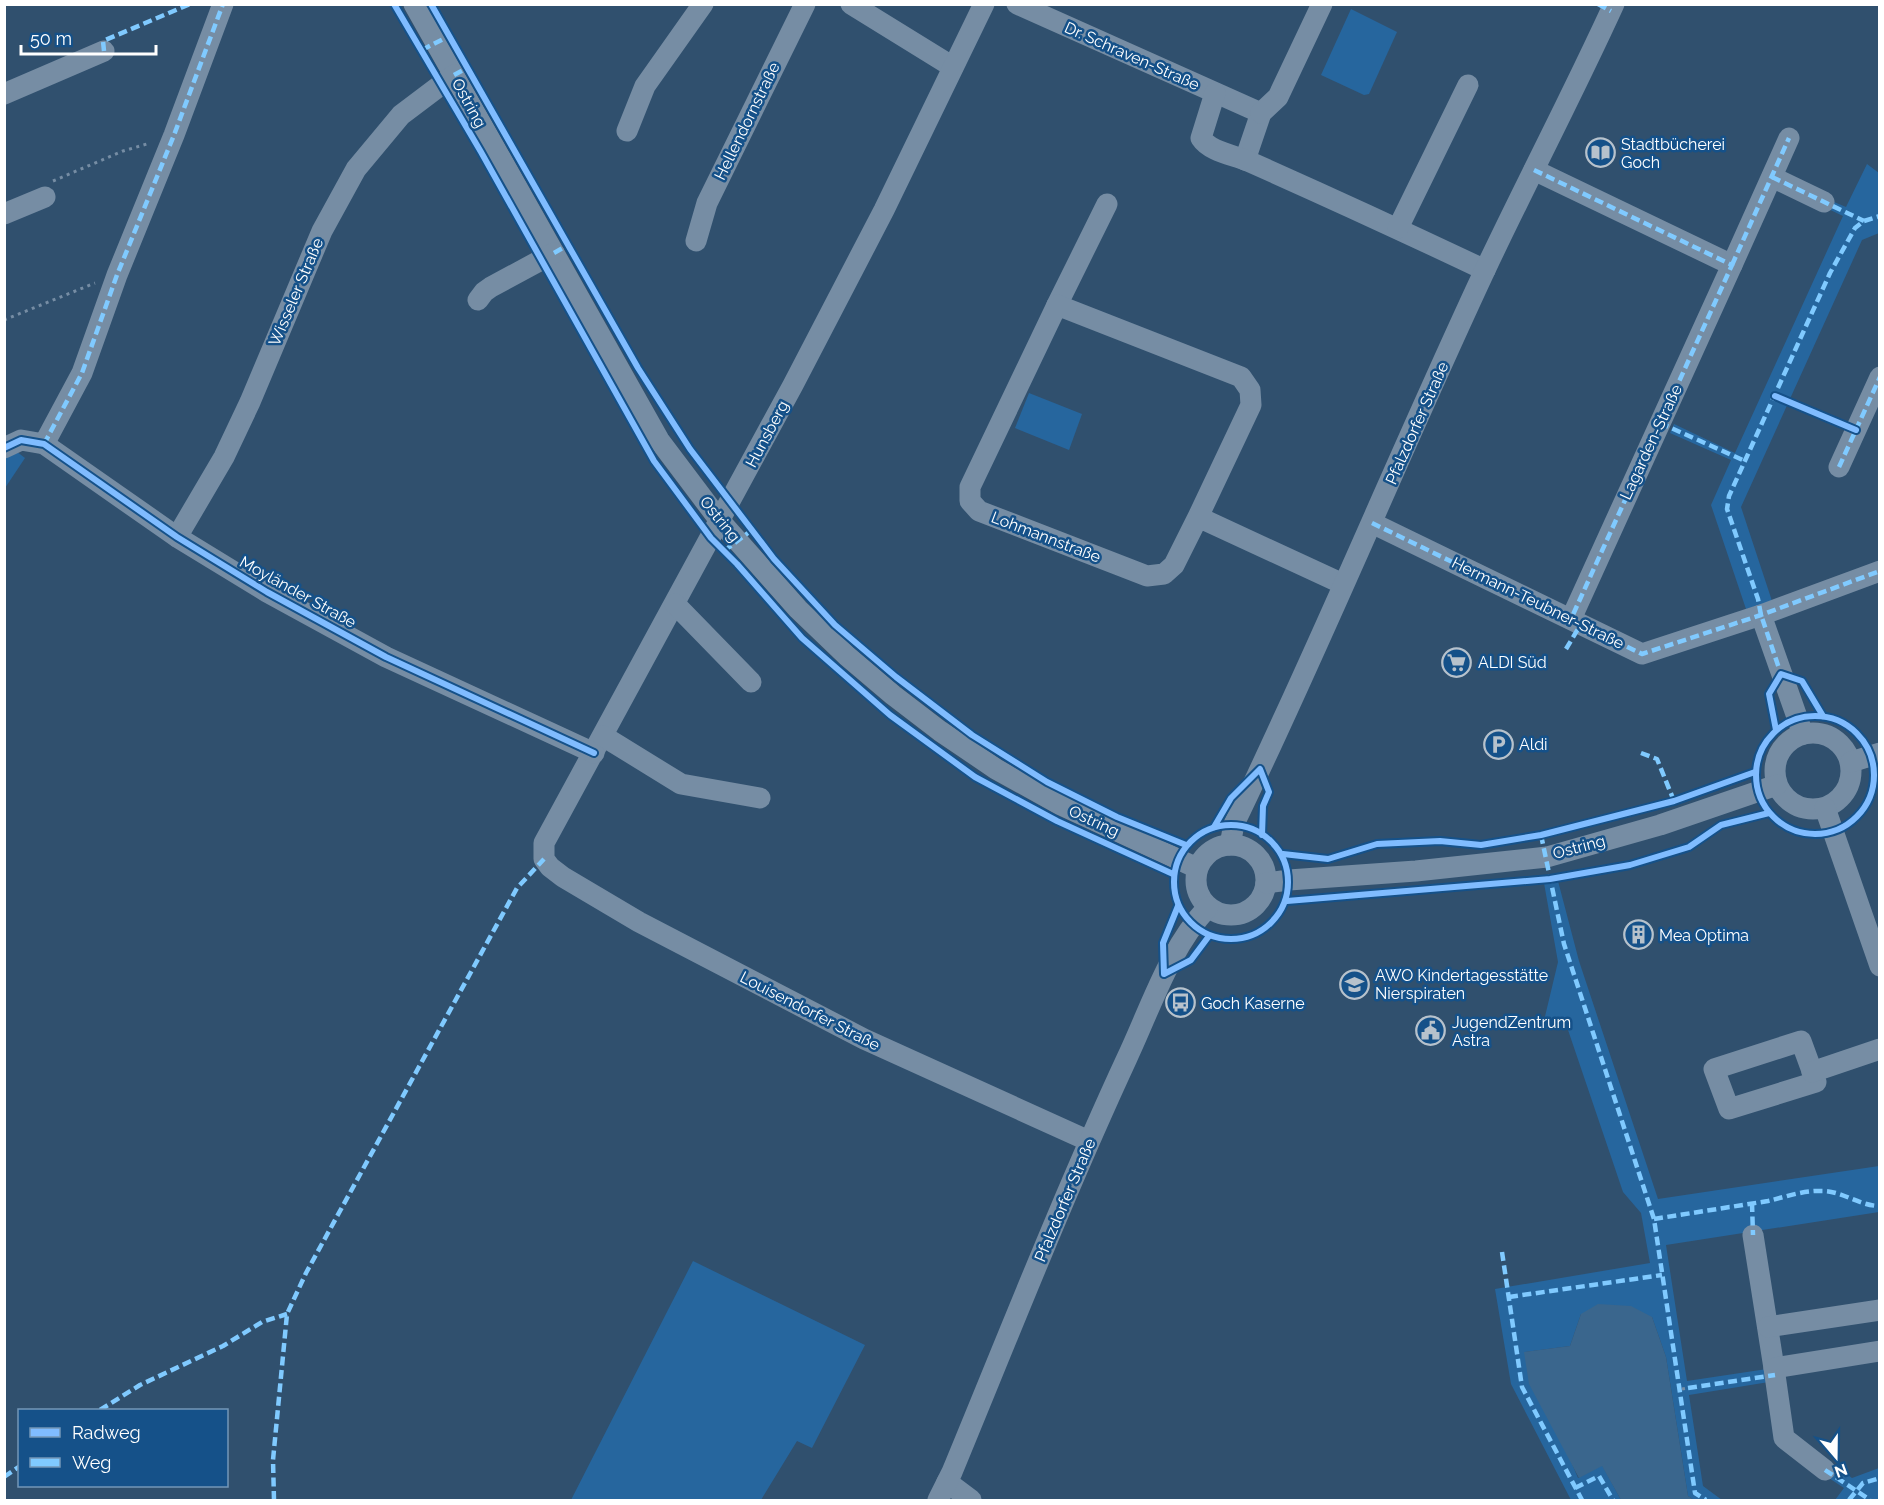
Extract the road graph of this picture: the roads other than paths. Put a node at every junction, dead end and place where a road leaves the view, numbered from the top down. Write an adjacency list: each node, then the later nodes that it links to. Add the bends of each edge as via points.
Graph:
1 (223, 4): 34 (street, via 82,373)
2 (414, 4): 12 (street, Ostring)
3 (703, 4): 17 (street, via 645,86)
4 (805, 4): 27 (street, Hellendornstraße, via 707,203)
5 (851, 4): 11 (street)
6 (984, 4): 11 (street, Hunsberg)
7 (1017, 4): 14 (street, Dr. Schraven-Straße)
8 (1322, 4): 16 (street, via 1278,96)
9 (1608, 7): 20 (street, Pfalzdorfer Straße)
10 (104, 51): 15 (street)
11 (953, 67): 38 (street, Hunsberg, via 884,210)
12 (454, 75): 28 (street, Ostring); 40 (street, Wisseler Straße, via 401,115 356,169 322,231 225,457)
13 (1468, 85): 26 (street)
14 (1215, 93): 16 (street, Dr. Schraven-Straße); 19 (street, Dr. Schraven-Straße, via 1201,138 1205,145)
15 (4, 94)
16 (1261, 113): 19 (street)
17 (627, 131)
18 (1789, 138): 21 (street, Lagarden-Straße)
19 (1245, 160): 26 (street, Dr. Schraven-Straße)
20 (1534, 170): 29 (street); 30 (street, Pfalzdorfer Straße)
21 (1772, 177): 23 (street); 29 (street, Lagarden-Straße)
22 (45, 197): 25 (street)
23 (1824, 202)
24 (1107, 204): 32 (street, Lohmannstraße)
25 (4, 214)
26 (1398, 228): 30 (street, Dr. Schraven-Straße)
27 (696, 241)
28 (554, 253): 31 (street, via 491,287); 38 (street, Ostring, via 659,440)
29 (1732, 265): 45 (street, Lagarden-Straße)
30 (1485, 270): 39 (street, Pfalzdorfer Straße)
31 (478, 300)
32 (1057, 305): 37 (street, Lohmannstraße, via 1241,377 1250,390 1251,405); 37 (street, Lohmannstraße, via 970,488 970,501 979,511 1147,576 1164,574 1174,565)
33 (1880, 377): 36 (street)
34 (44, 444): 35 (street, via 21,440); 40 (street, Moyländer Straße)
35 (4, 448)
36 (1839, 467)
37 (1198, 517): 42 (street)
38 (720, 521): 43 (street, Hunsberg); 56 (street, Ostring, via 822,633 940,731 996,769 1061,805)
39 (1372, 523): 42 (street, Pfalzdorfer Straße); 45 (street, Hermann-Teubner-Straße)
40 (177, 537): 48 (street, Moyländer Straße, via 386,657)
41 (1880, 571): 44 (street, Hermann-Teubner-Straße)
42 (1343, 584): 54 (street, Pfalzdorfer Straße, via 1234,824)
43 (675, 604): 46 (street); 48 (street, Hunsberg)
44 (1761, 615): 45 (street, Hermann-Teubner-Straße, via 1642,654); 47 (street)
45 (1570, 619)
46 (751, 682)
47 (1803, 734): 50 (street, via 1819,733 1833,738); 51 (street, via 1779,753)
48 (598, 744): 52 (street, Moyländer Straße, via 681,784); 55 (street, Hunsberg, via 544,843)
49 (1880, 753): 50 (street)
50 (1851, 762): 53 (street, via 1852,777 1847,790)
51 (1777, 785): 53 (street, via 1789,801 1806,809); 57 (street, Ostring, via 1660,825 1547,856)
52 (760, 798)
53 (1826, 808): 59 (street)
54 (1230, 845): 56 (street, via 1204,856); 57 (street, via 1249,849 1262,864)
55 (544, 859): 62 (street, Louisendorfer Straße, via 563,877 639,921 853,1034)
56 (1197, 868): 58 (street, via 1196,885)
57 (1266, 883): 58 (street, via 1262,897 1252,909 1224,915)
58 (1208, 907): 62 (street, Pfalzdorfer Straße, via 1192,924 1164,974)
59 (1880, 966)
60 (1880, 1049): 61 (street)
61 (1812, 1072): 61 (street, via 1816,1082 1729,1110 1714,1069 1802,1041)
62 (1089, 1141): 69 (street, Pfalzdorfer Straße)
63 (1753, 1235): 65 (street)
64 (1880, 1310): 65 (street)
65 (1768, 1327): 67 (street)
66 (1880, 1351): 67 (street)
67 (1774, 1368): 68 (street, via 1784,1438)
68 (1825, 1470)
69 (942, 1491): 70 (street)
70 (971, 1500)

